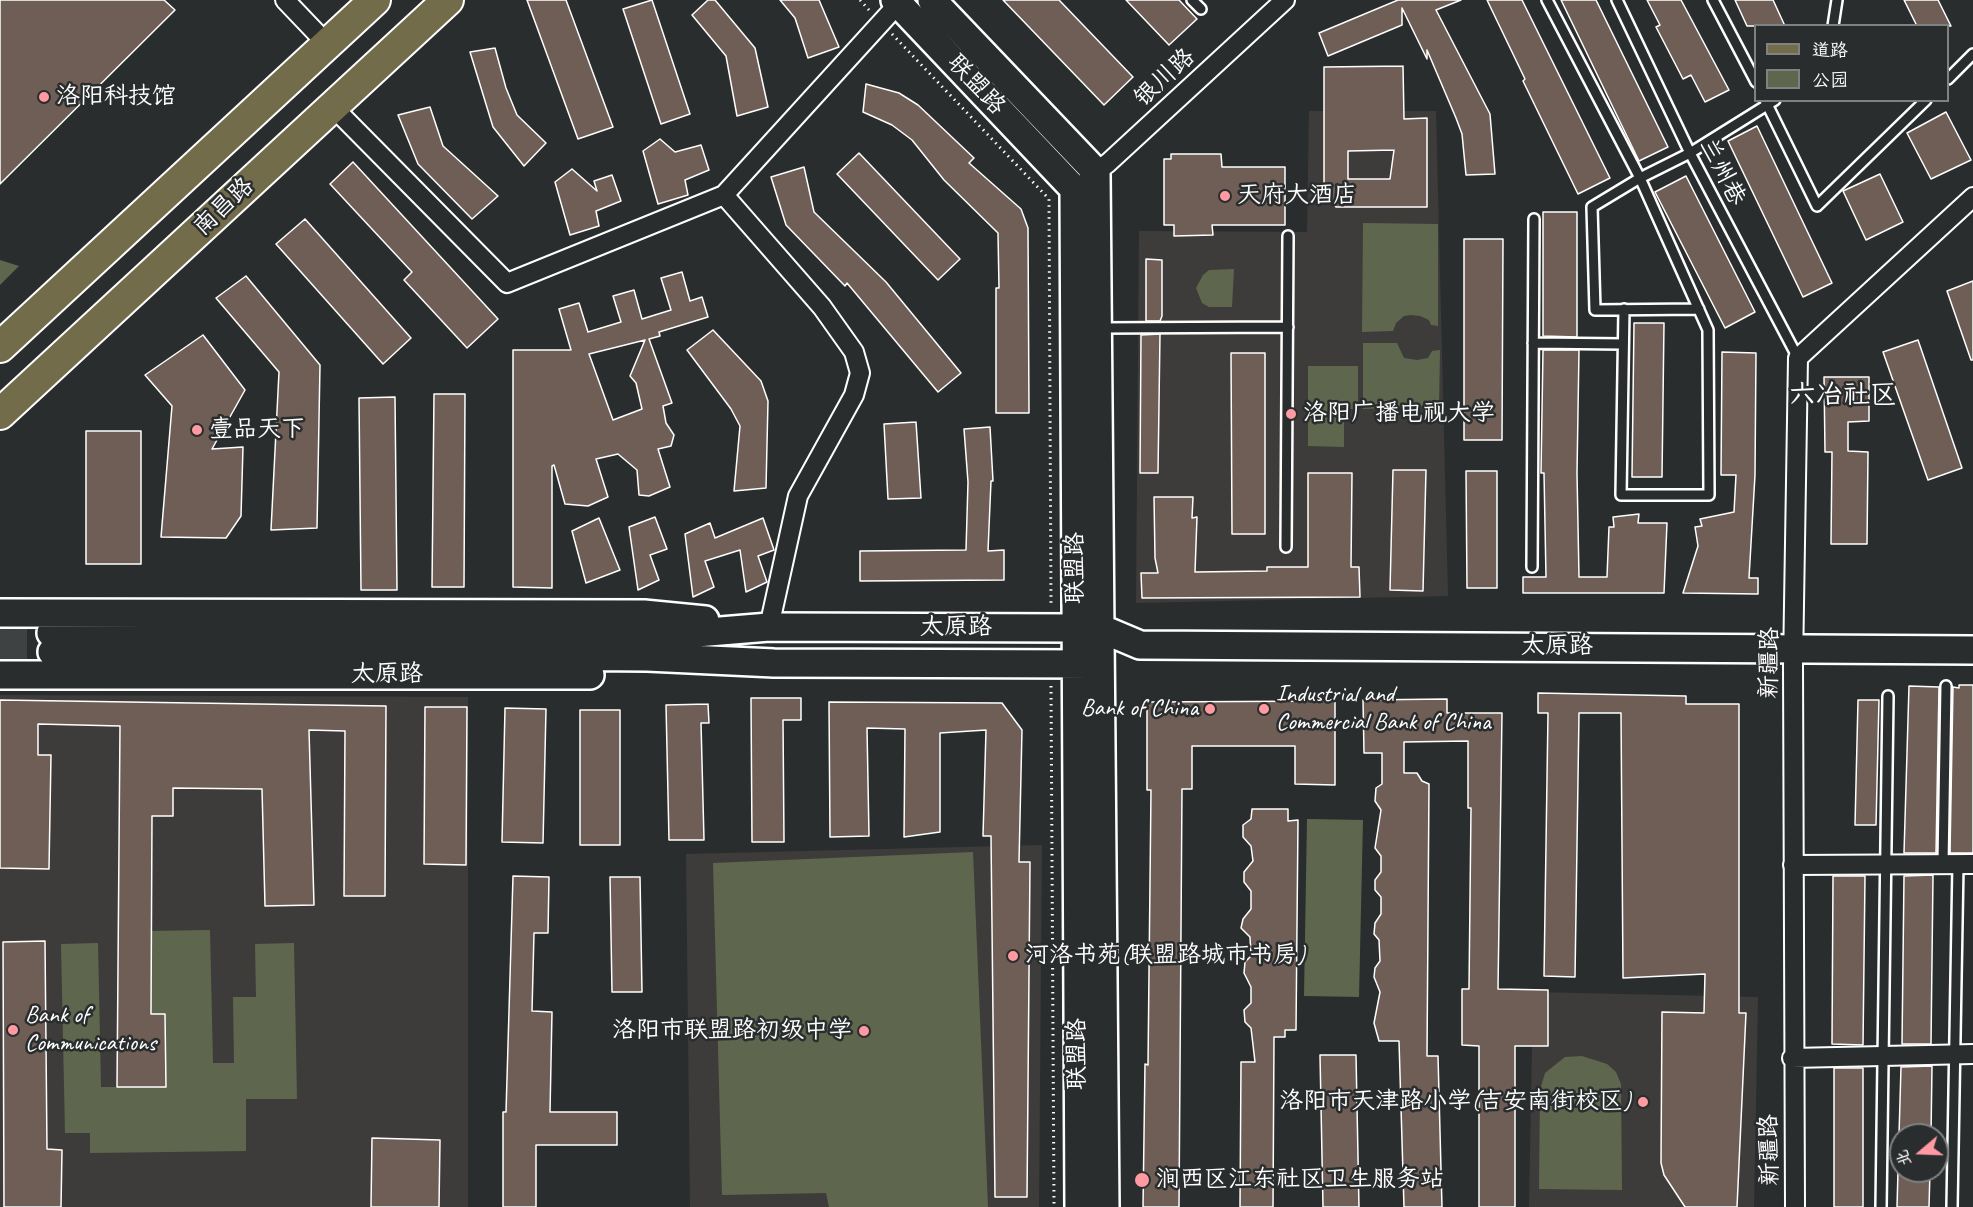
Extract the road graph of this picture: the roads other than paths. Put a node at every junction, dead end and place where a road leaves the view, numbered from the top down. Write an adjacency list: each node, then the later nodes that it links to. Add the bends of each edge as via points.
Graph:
1 (285, 0): 14 (street)
2 (375, 0): 14 (main road, 南昌路)
3 (448, 0): 20 (main road, 南昌路)
4 (932, 0): 22 (main road, 联盟路)
5 (1192, 0): 12 (lane)
6 (1285, 0): 22 (street, 银川路)
7 (1547, 0): 23 (lane)
8 (1617, 0): 21 (lane, 兰州巷)
9 (1713, 0): 17 (lane)
10 (1837, 0): 13 (lane)
11 (891, 8): 24 (main road, 联盟路); 25 (street)
12 (1201, 9)
13 (1833, 24)
14 (327, 44): 35 (main road, 南昌路)
15 (1973, 54): 16 (lane)
16 (1949, 77)
17 (1754, 80)
18 (1769, 102): 19 (lane, via 1817,206); 21 (lane)
19 (1924, 102)
20 (333, 107): 25 (street, via 507,283); 37 (main road, 南昌路)
21 (1690, 153): 23 (lane); 36 (lane, 兰州巷)
22 (1096, 172): 24 (street, 银川路); 32 (main road, 联盟路)
23 (1640, 178): 29 (lane, via 1592,207 1595,310); 30 (lane)
24 (1074, 189): 42 (main road, 联盟路)
25 (724, 195): 41 (street, via 822,307 854,352 860,373 854,395 798,496)
26 (1973, 197): 36 (street)
27 (1534, 219): 33 (lane)
28 (1288, 236): 31 (lane)
29 (1624, 309): 30 (lane); 34 (lane)
30 (1699, 309): 34 (lane, via 1708,330 1709,495 1621,495)
31 (1288, 327): 32 (lane); 38 (lane)
32 (1099, 329): 42 (main road, 联盟路)
33 (1533, 342): 34 (lane); 39 (lane)
34 (1623, 344)
35 (0, 347)
36 (1798, 358): 44 (street, 新疆路)
37 (0, 414)
38 (1287, 547)
39 (1532, 567)
40 (0, 613): 41 (main road, 太原路, via 644,614)
41 (769, 627): 42 (main road, 太原路); 46 (main road, 太原路, via 636,638 51,643)
42 (1076, 628): 43 (main road, 太原路); 47 (main road, 联盟路)
43 (1140, 645): 44 (main road, 太原路); 47 (main road, 太原路)
44 (1794, 648): 45 (main road, 太原路); 53 (street, 新疆路)
45 (1973, 650)
46 (774, 663): 47 (main road, 太原路); 48 (main road, 太原路, via 639,676)
47 (1076, 664): 57 (main road, 联盟路); 58 (main road, 联盟路)
48 (0, 675)
49 (1946, 686): 52 (lane)
50 (1888, 696): 51 (lane)
51 (1886, 864): 52 (street); 53 (street); 55 (lane)
52 (1958, 864): 54 (lane)
53 (1793, 866): 56 (street, 新疆路)
54 (1964, 1054): 55 (street); 61 (lane)
55 (1883, 1056): 56 (street); 60 (lane)
56 (1792, 1058): 59 (street, 新疆路)
57 (1079, 1207)
58 (1105, 1207)
59 (1795, 1207)
60 (1881, 1207)
61 (1952, 1207)

